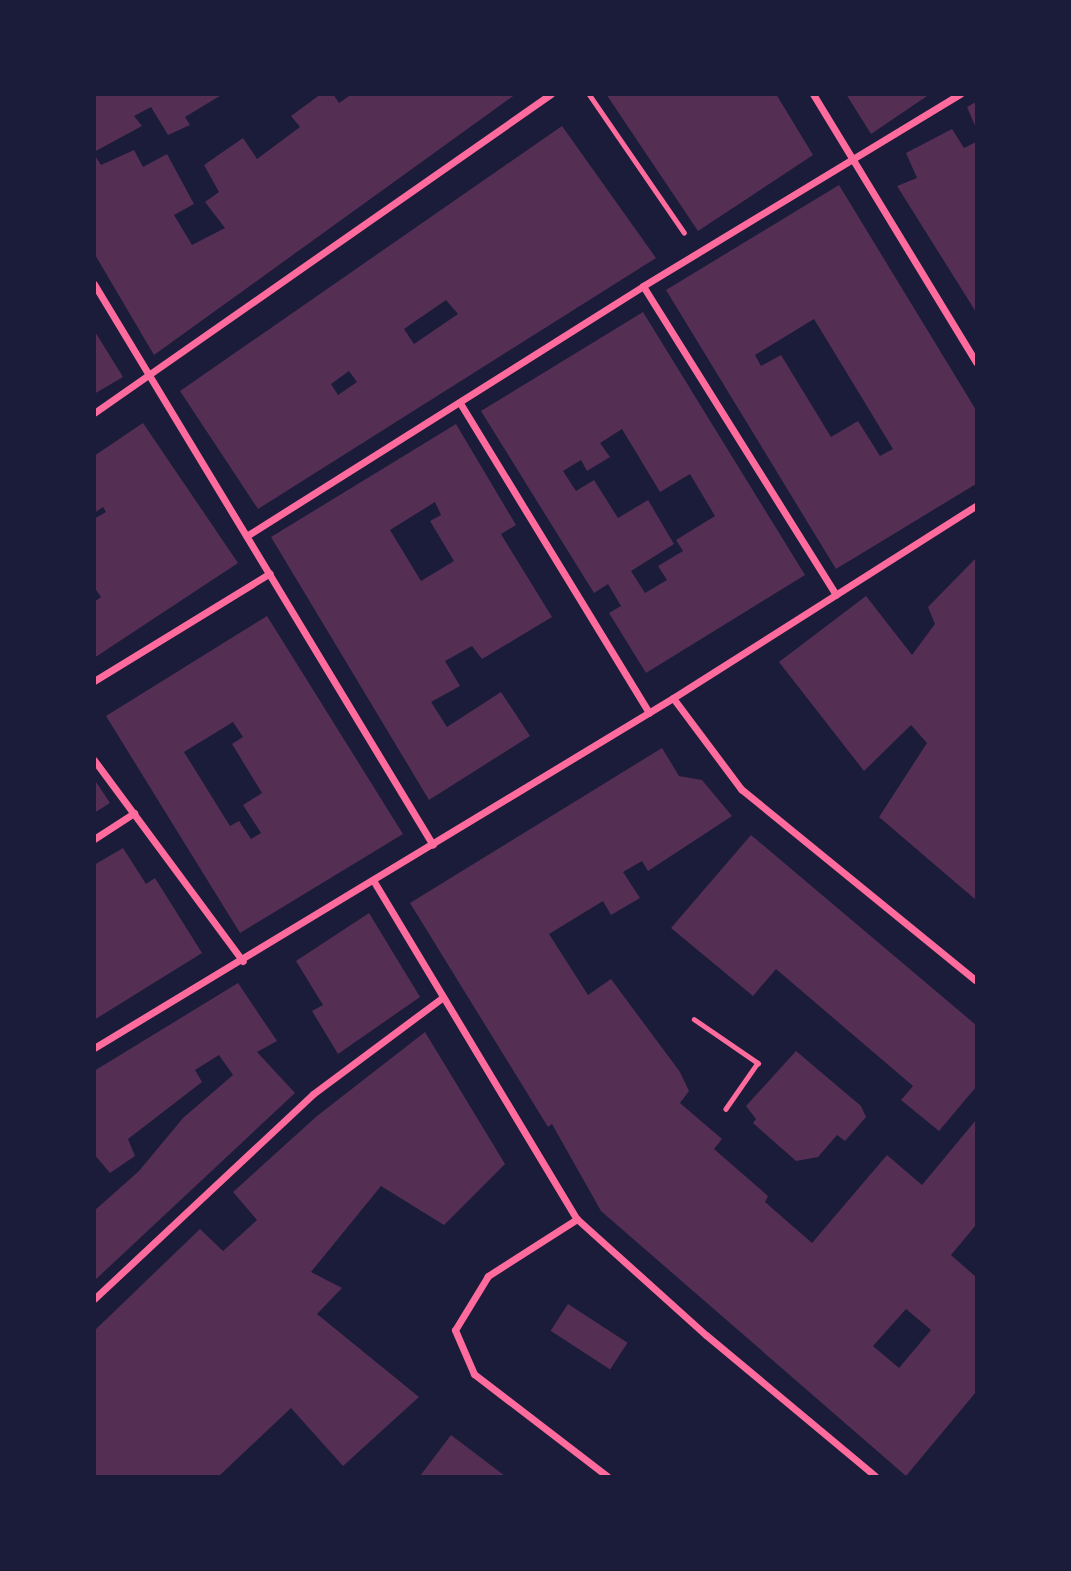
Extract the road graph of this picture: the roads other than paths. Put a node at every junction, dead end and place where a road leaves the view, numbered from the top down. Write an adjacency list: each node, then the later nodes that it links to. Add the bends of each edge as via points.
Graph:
1 (551, 94): 8 (street)
2 (813, 94): 4 (street)
3 (961, 94): 4 (street)
4 (854, 159): 6 (street); 7 (street)
5 (94, 284): 8 (street)
6 (643, 286): 9 (street); 14 (street)
7 (976, 362)
8 (152, 374): 10 (street); 12 (street)
9 (460, 403): 12 (street); 17 (street)
10 (94, 413)
11 (976, 506): 14 (street)
12 (248, 535): 13 (street)
13 (270, 573): 15 (street); 21 (street)
14 (836, 596): 16 (street)
15 (94, 681)
16 (673, 698): 17 (street); 24 (street, via 741,789)
17 (649, 713): 21 (street)
18 (94, 760): 19 (street)
19 (134, 813): 20 (street); 23 (street)
20 (94, 839)
21 (433, 845): 22 (street)
22 (373, 880): 23 (street); 25 (street)
23 (243, 961): 26 (street)
24 (976, 981)
25 (443, 997): 27 (street); 28 (street, via 313,1094)
26 (94, 1048)
27 (577, 1219): 29 (street, via 488,1276 455,1330 474,1374); 30 (street, via 706,1335)
28 (94, 1299)
29 (607, 1476)
30 (875, 1476)

